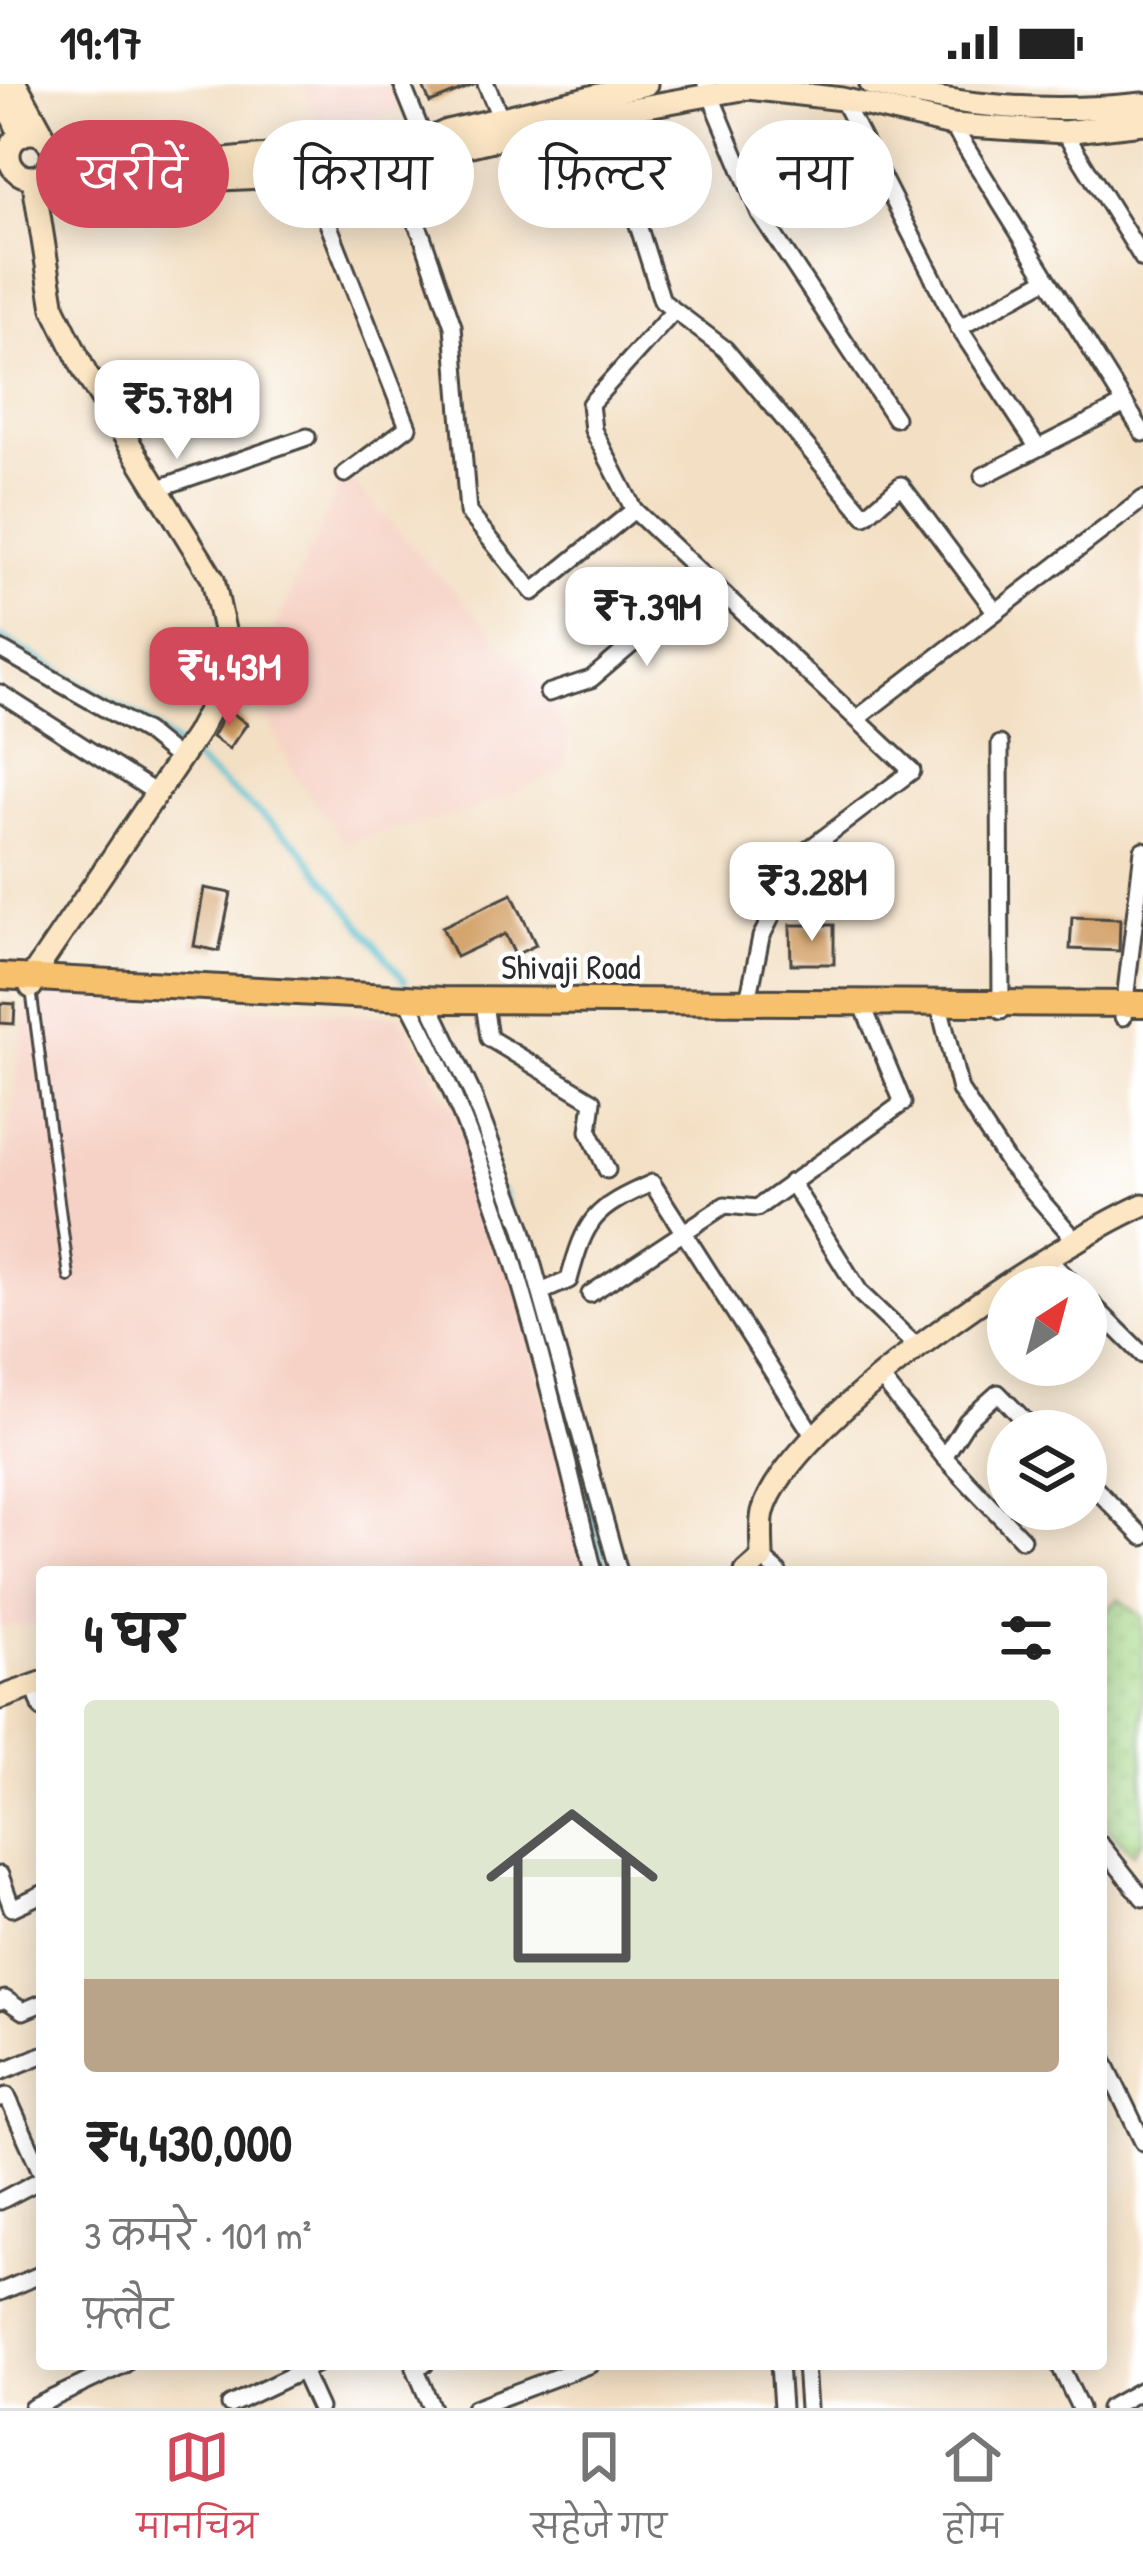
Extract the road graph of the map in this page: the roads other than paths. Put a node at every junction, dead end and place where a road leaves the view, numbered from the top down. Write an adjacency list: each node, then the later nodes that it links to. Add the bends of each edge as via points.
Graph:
1 (16, 84): 18 (street)
2 (402, 84): 11 (street)
3 (486, 84): 12 (street)
4 (646, 84): 13 (street)
5 (871, 84): 9 (street, via 985,108)
6 (707, 88): 8 (street); 10 (street); 28 (street, via 760,214)
7 (0, 90): 18 (street)
8 (842, 99): 15 (street); 26 (street)
9 (1143, 104)
10 (603, 114): 17 (street); 25 (street, via 662,302)
11 (416, 120)
12 (502, 120)
13 (506, 120)
14 (1143, 123): 16 (street)
15 (952, 125): 16 (street); 24 (street)
16 (1064, 132): 23 (street)
17 (474, 144)
18 (24, 158): 19 (street, via 119,166); 20 (street, via 200,180); 34 (street, via 54,309)
19 (253, 160)
20 (253, 178)
21 (330, 228): 32 (street, via 408,427)
22 (419, 228): 36 (street, via 453,326 468,512 533,592)
23 (1143, 259)
24 (1045, 280): 26 (street); 27 (street)
25 (674, 310): 36 (street, via 590,404 593,430); 38 (street, via 725,349 865,516 901,485)
26 (959, 328): 31 (street)
27 (1125, 404): 29 (street); 31 (street)
28 (895, 418)
29 (1143, 433)
30 (307, 437): 34 (street)
31 (1036, 446): 33 (street)
32 (345, 473)
33 (982, 476)
34 (159, 488): 44 (street, via 213,579 232,667)
35 (1143, 499): 38 (street)
36 (634, 510): 37 (street)
37 (708, 580): 41 (street, via 591,679); 42 (street)
38 (995, 611): 42 (street)
39 (0, 649): 44 (street)
40 (0, 693): 45 (street)
41 (548, 693)
42 (859, 717): 51 (street, via 912,771 805,852 761,937)
43 (1000, 744): 53 (street)
44 (181, 758): 45 (street)
45 (156, 793): 48 (street)
46 (1143, 850): 55 (street)
47 (0, 976): 48 (main road, Shivaji Road)
48 (31, 984): 49 (main road); 50 (main road, Shivaji Road); 64 (lane)
49 (0, 988)
50 (419, 1005): 51 (main road, Shivaji Road); 54 (main road); 65 (street, via 496,1151); 77 (street, via 515,1255)
51 (748, 1005): 52 (main road, Shivaji Road); 54 (main road)
52 (861, 1006): 53 (main road, Shivaji Road); 56 (main road); 58 (street, via 903,1103)
53 (1001, 1008): 55 (main road, Shivaji Road); 56 (main road)
54 (485, 1010): 57 (street, via 489,1038 593,1100 589,1131)
55 (1134, 1011)
56 (941, 1013): 61 (street, via 960,1090 1008,1163)
57 (607, 1170)
58 (790, 1182): 60 (street, via 757,1208 725,1205); 68 (street, via 861,1294)
59 (1143, 1205): 61 (street)
60 (681, 1234): 65 (street, via 652,1183 604,1205 583,1228 569,1280); 66 (street); 72 (street)
61 (1078, 1243): 62 (street)
62 (1046, 1257): 63 (street); 68 (street)
63 (1055, 1266)
64 (69, 1277)
65 (541, 1292): 78 (street)
66 (590, 1294)
67 (1107, 1319): 69 (street)
68 (916, 1346): 70 (street)
69 (1143, 1355)
70 (881, 1378): 72 (street); 73 (street)
71 (1015, 1410): 73 (street, via 998,1393)
72 (816, 1439): 79 (street, via 764,1511)
73 (944, 1457): 76 (street)
74 (1107, 1500): 75 (street)
75 (1143, 1537)
76 (1022, 1538)
77 (593, 1566)
78 (617, 1566)
79 (762, 1566)
80 (36, 1685): 81 (street)
81 (0, 1698)
82 (1107, 1853): 86 (street)
83 (1107, 1871): 86 (street)
84 (0, 1875): 85 (street, via 12,1908)
85 (36, 1897)
86 (1143, 1898)
87 (2, 1998): 88 (street, via 22,2011)
88 (36, 2005)
89 (36, 2058): 91 (street)
90 (1107, 2067): 93 (street)
91 (0, 2075): 92 (street)
92 (3, 2098): 94 (street)
93 (1142, 2139)
94 (36, 2165)
95 (36, 2180): 96 (street)
96 (0, 2201)
97 (36, 2277): 98 (street)
98 (0, 2292)
99 (112, 2370): 109 (street)
100 (298, 2370): 108 (street)
101 (307, 2370): 110 (street)
102 (416, 2370): 111 (street)
103 (575, 2370): 112 (street)
104 (779, 2370): 113 (street)
105 (805, 2370): 114 (street)
106 (1061, 2370): 115 (street)
107 (1143, 2389): 116 (street)
108 (230, 2404)
109 (32, 2408)
110 (319, 2408)
111 (432, 2408)
112 (474, 2408)
113 (782, 2408)
114 (808, 2408)
115 (1080, 2408)
116 (1109, 2408)

